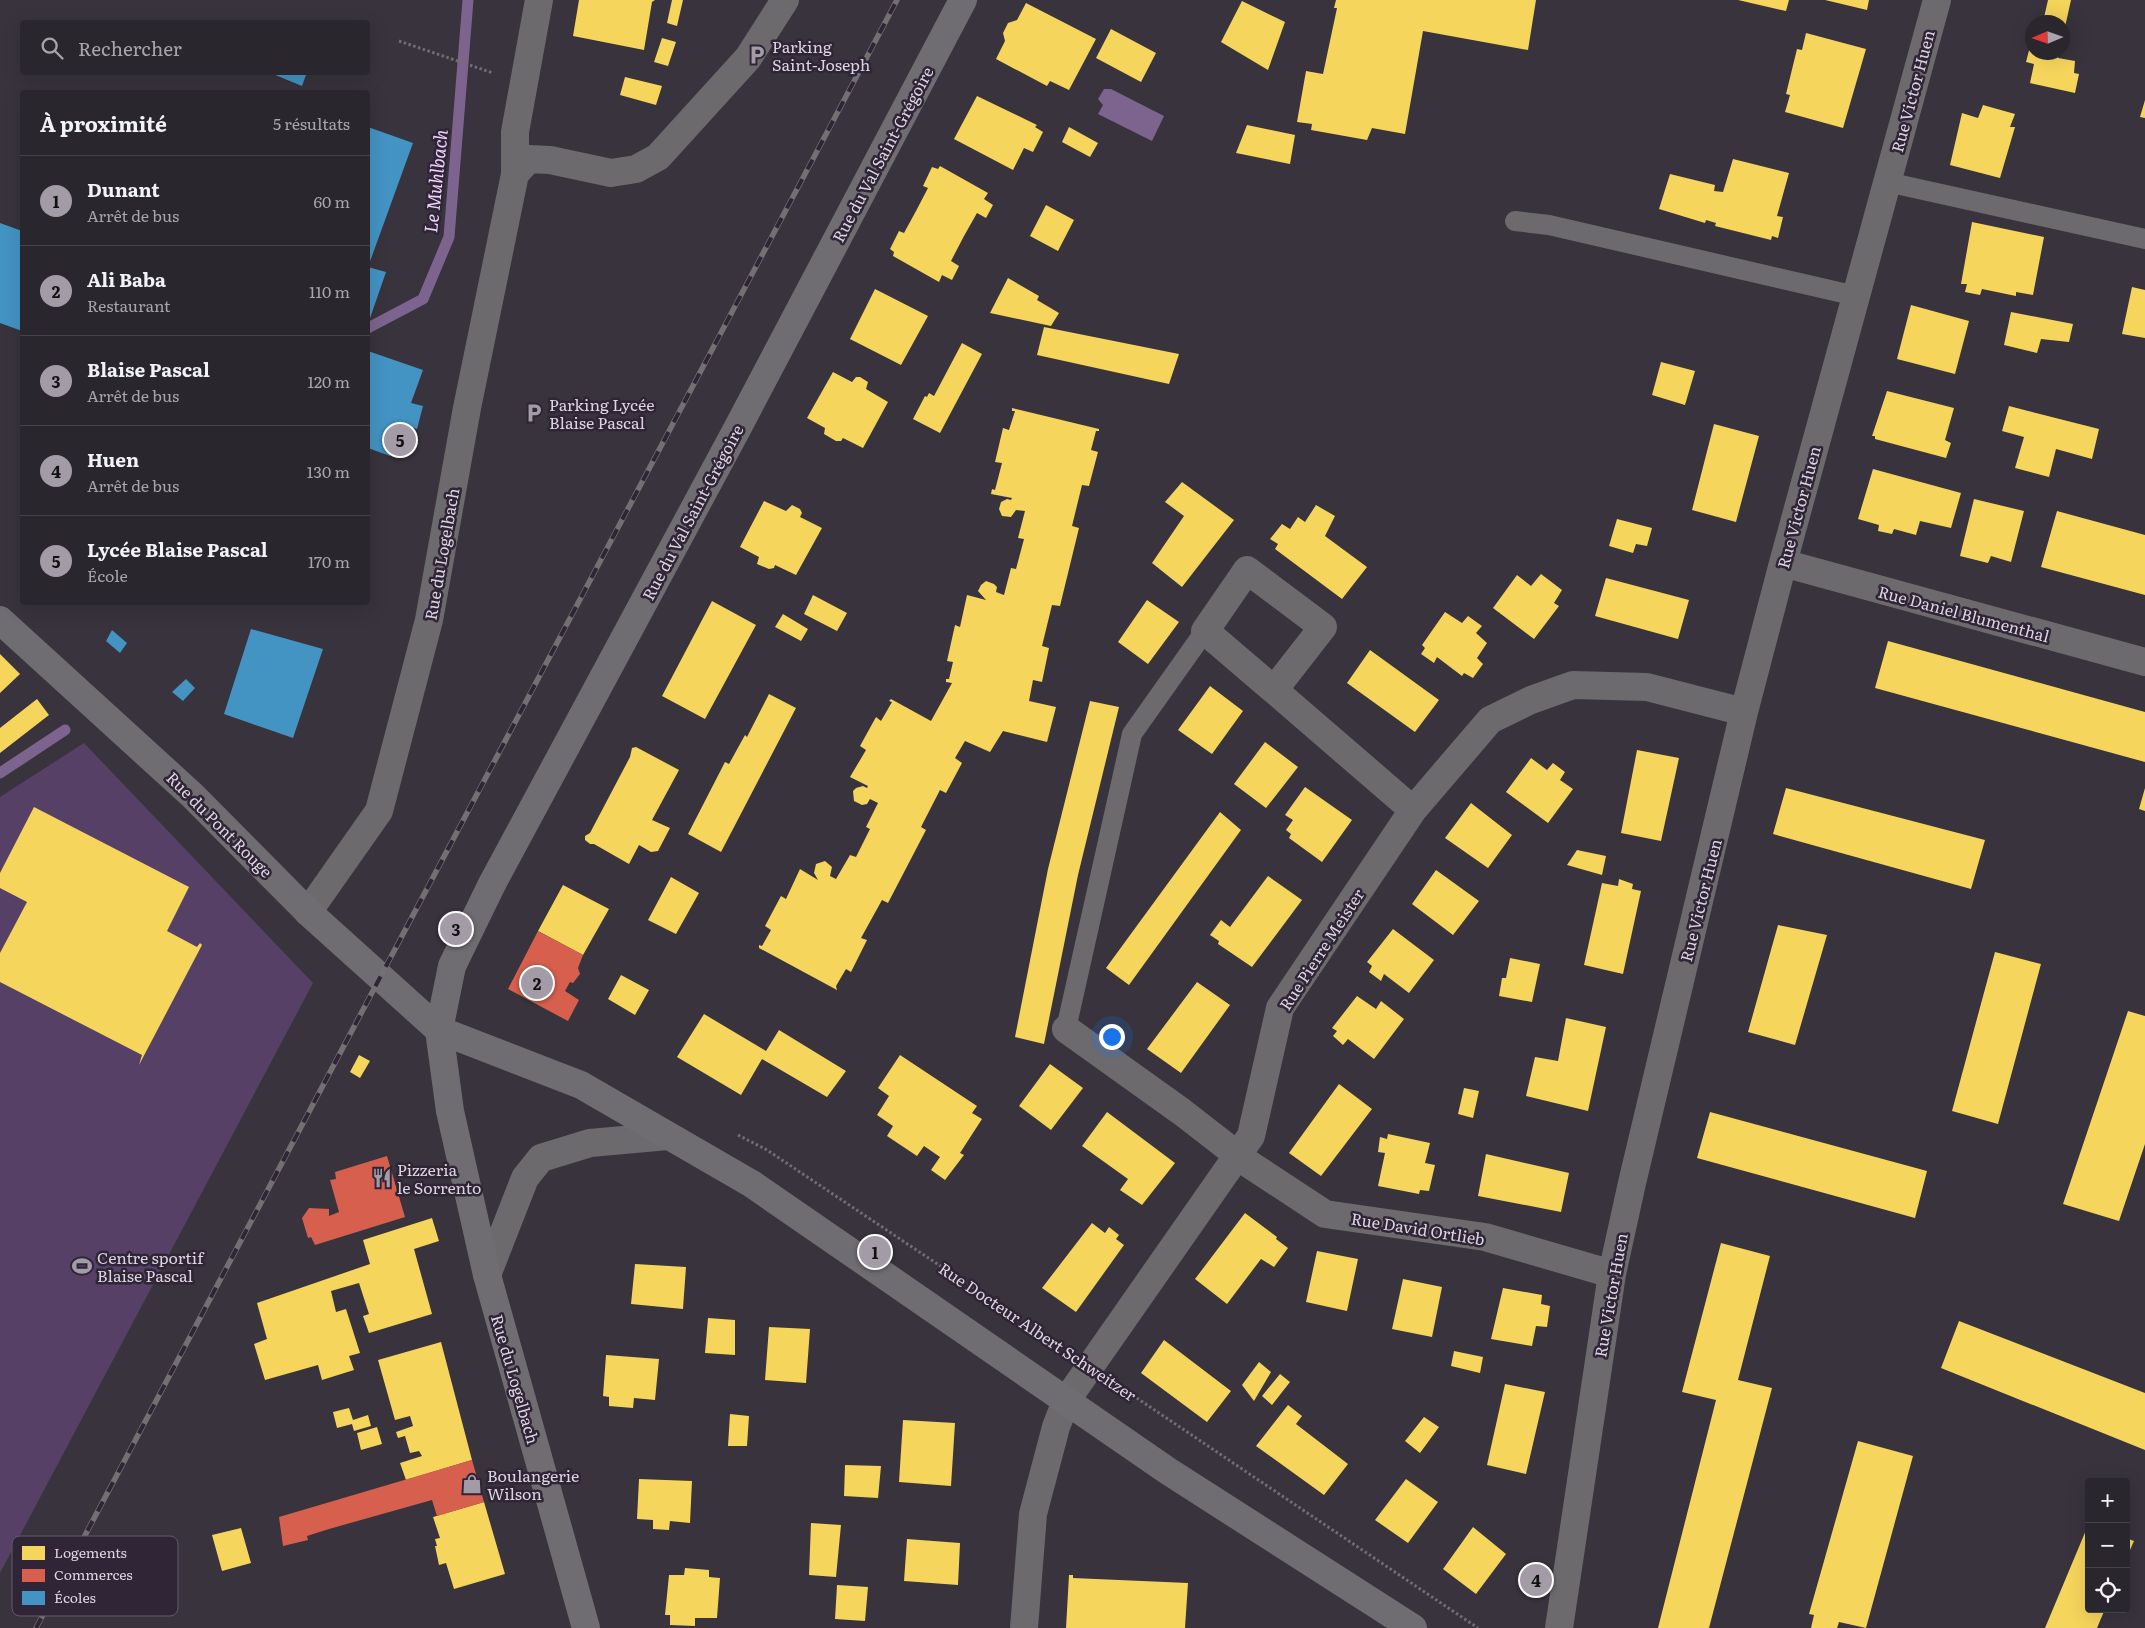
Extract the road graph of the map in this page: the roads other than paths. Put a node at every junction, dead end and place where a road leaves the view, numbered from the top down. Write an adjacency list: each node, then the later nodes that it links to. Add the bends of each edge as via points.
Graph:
1 (539, 0): 5 (street, Rue du Logelbach, via 516,132)
2 (785, 0): 5 (street, via 748,58 658,157 636,169 611,173 550,160 529,159)
3 (963, 0): 19 (street, Rue du Val Saint-Grégoire, via 492,884 452,966)
4 (1938, 0): 6 (street, Rue Victor Huen)
5 (515, 174): 17 (street, Rue du Logelbach, via 467,408 429,620 379,811)
6 (1887, 182): 8 (lane); 9 (street, Rue Victor Huen)
7 (1515, 221): 9 (lane, via 1549,225)
8 (2145, 239)
9 (1856, 296): 10 (street, Rue Victor Huen)
10 (1783, 563): 13 (street, Rue Daniel Blumenthal); 15 (street, Rue Victor Huen)
11 (0, 620): 17 (street, Rue du Pont Rouge, via 193,796)
12 (1205, 631): 14 (street); 14 (street, via 1247,570 1323,627); 18 (lane, via 1132,734)
13 (2145, 662)
14 (1274, 690): 16 (street)
15 (1744, 712): 16 (street, Rue Pierre Meister, via 1647,687 1573,685 1490,720); 22 (street, Rue Victor Huen)
16 (1412, 810): 21 (street, Rue Pierre Meister, via 1280,1008 1252,1136)
17 (308, 912): 19 (street, Rue du Pont Rouge)
18 (1066, 1029): 21 (street)
19 (439, 1030): 20 (street, via 581,1086); 23 (street, Rue du Logelbach, via 450,1110)
20 (668, 1136): 23 (street, via 590,1143 541,1158 525,1178); 24 (street, via 752,1184)
21 (1238, 1155): 22 (street, Rue David Ortlieb, via 1325,1214 1484,1238); 24 (street, Rue Pierre Meister)
22 (1612, 1274): 28 (street, Rue Victor Huen)
23 (487, 1275): 25 (street, Rue du Logelbach)
24 (1066, 1401): 26 (street, Rue Pierre Meister, via 1033,1514); 27 (street, via 1168,1471)
25 (586, 1628)
26 (1024, 1628)
27 (1413, 1628)
28 (1559, 1628)

